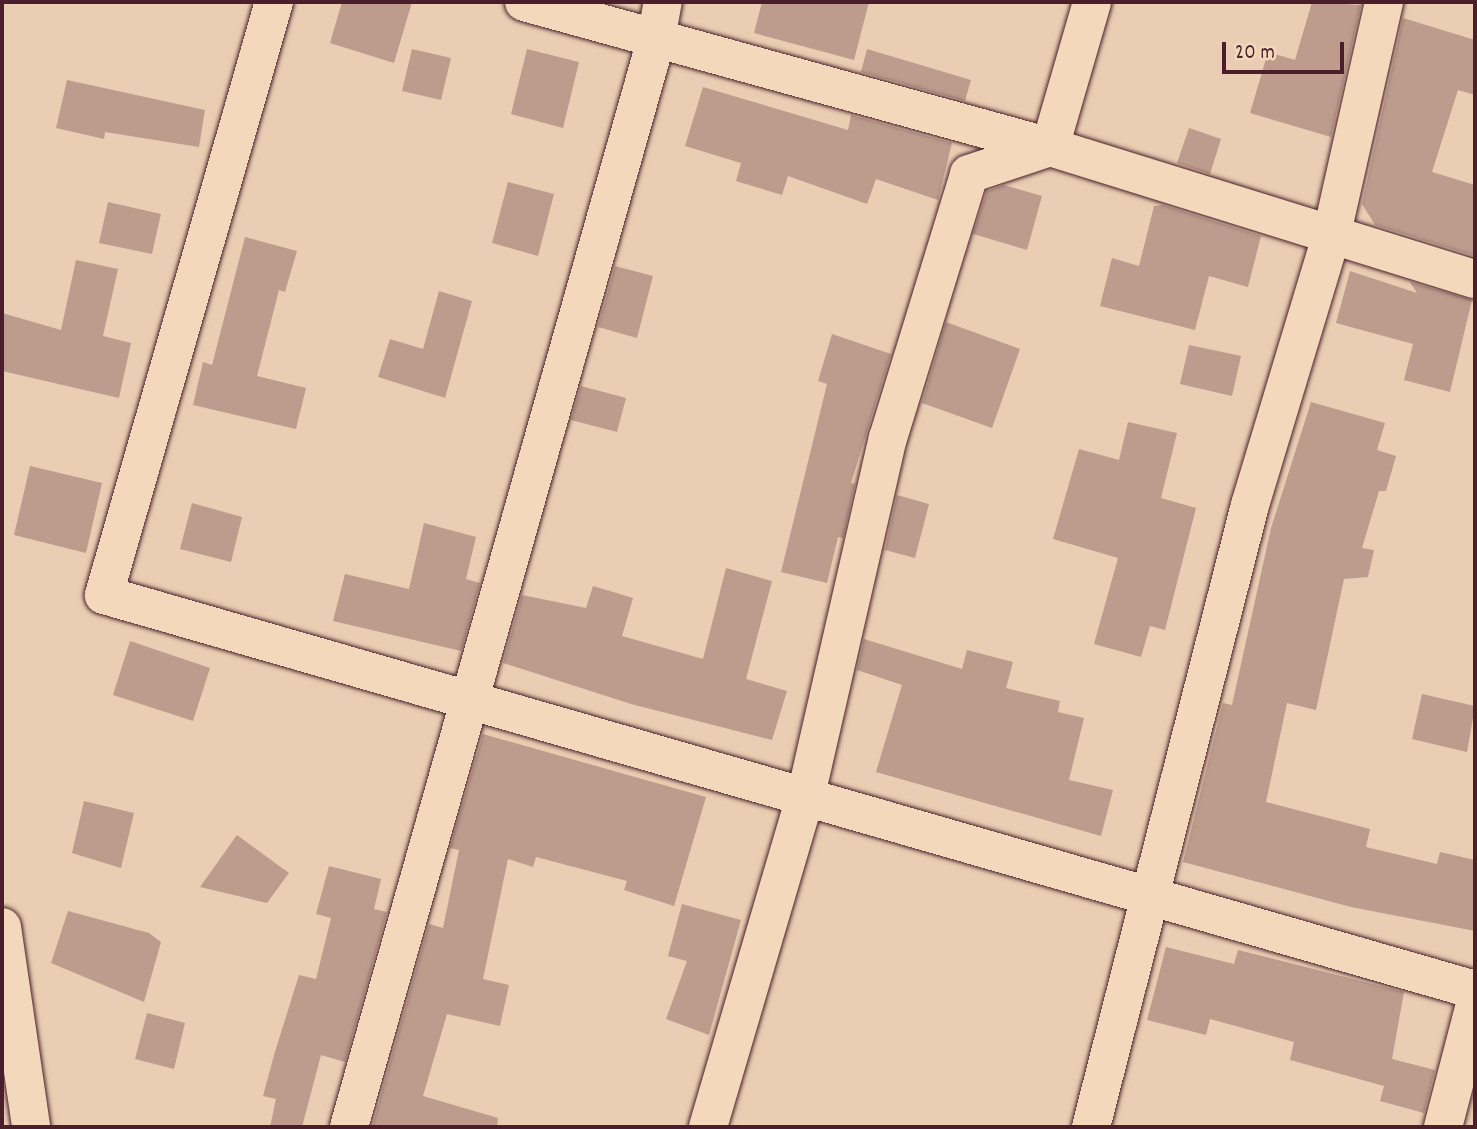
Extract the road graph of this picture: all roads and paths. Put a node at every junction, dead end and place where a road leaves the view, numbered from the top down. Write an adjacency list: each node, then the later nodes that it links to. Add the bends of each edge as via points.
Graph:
1 (274, 2): 10 (street, via 104,595)
2 (524, 2): 6 (street)
3 (663, 2): 6 (street)
4 (1092, 2): 7 (street)
5 (1384, 2): 8 (street)
6 (656, 40): 7 (street); 10 (street)
7 (1050, 147): 8 (street); 11 (street, via 969,174 888,438)
8 (1332, 233): 9 (street); 12 (street, via 1250,505)
9 (1475, 279)
10 (470, 700): 11 (street); 17 (street)
11 (806, 795): 12 (street); 18 (street)
12 (1154, 894): 14 (street); 19 (street)
13 (2, 927): 16 (street)
14 (1475, 990)
15 (1475, 1004): 20 (street)
16 (31, 1127)
17 (349, 1127)
18 (708, 1127)
19 (1091, 1127)
20 (1443, 1127)

